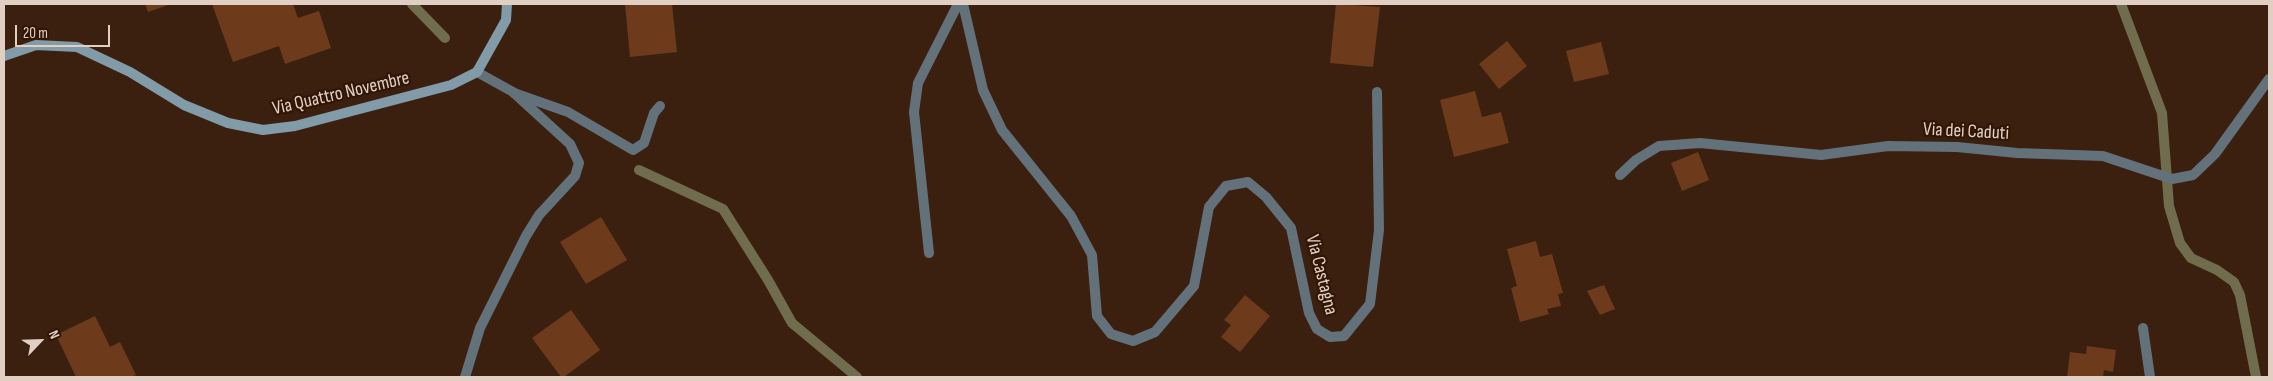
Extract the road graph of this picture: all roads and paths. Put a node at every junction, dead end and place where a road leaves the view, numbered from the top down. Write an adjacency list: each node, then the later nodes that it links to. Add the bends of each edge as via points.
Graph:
1 (507, 4): 5 (main road, via 506,20)
2 (958, 4): 11 (street, via 918,84 914,112)
3 (963, 4): 8 (street, Via Castagna, via 983,90 1002,130 1071,216 1092,255 1097,316 1112,334 1133,341 1154,332 1194,286 1209,207 1226,186 1248,182 1266,197 1292,228 1309,313 1317,329 1330,337 1344,336 1370,304 1379,230)
4 (4, 56): 5 (main road, Via Quattro Novembre, via 36,45 77,47 130,72 184,105 228,123 263,130 295,126 442,87)
5 (477, 72): 7 (street)
6 (2269, 79): 10 (street, Via dei Caduti, via 2215,154 2193,175 2172,179 2103,156 1888,146 1821,155 1700,143 1659,146)
7 (513, 92): 9 (street, via 568,112 633,150 644,143 654,113); 13 (street, via 570,144 579,163 575,176 539,215 526,236 480,328)
8 (1377, 92)
9 (660, 106)
10 (1620, 175)
11 (929, 253)
12 (2143, 328): 14 (street)
13 (465, 377)
14 (2150, 377)

